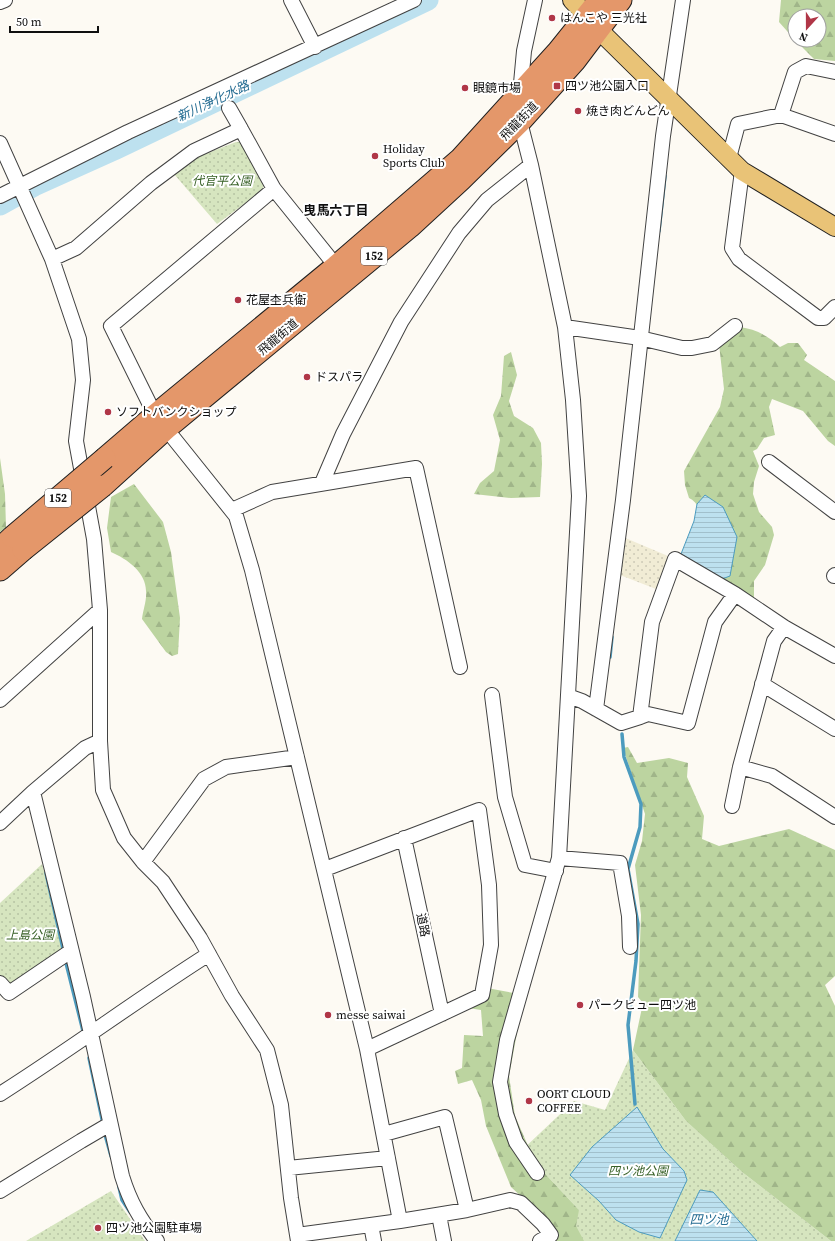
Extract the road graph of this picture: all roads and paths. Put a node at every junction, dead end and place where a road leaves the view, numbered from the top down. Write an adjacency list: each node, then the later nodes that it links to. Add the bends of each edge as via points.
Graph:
1 (5, 0): 8 (street)
2 (292, 0): 10 (street)
3 (414, 0): 10 (street)
4 (535, 0): 12 (street, via 524,50)
5 (572, 0): 9 (main road)
6 (621, 0): 9 (highway, 飛龍街道 / 152)
7 (683, 0): 13 (street)
8 (0, 2)
9 (595, 16): 12 (highway, 飛龍街道 / 152); 13 (main road, via 606,38); 16 (highway, 飛龍街道 / 152, via 575,61)
10 (315, 47): 24 (street, via 128,132)
11 (835, 72): 15 (street, via 806,66 795,72)
12 (520, 93): 16 (street); 28 (highway, 飛龍街道 / 152, via 460,159)
13 (670, 100): 20 (main road); 32 (street, via 663,136)
14 (229, 108): 17 (street)
15 (781, 115): 18 (street); 20 (street, via 738,124)
16 (520, 122): 21 (street); 33 (highway, 飛龍街道 / 152, via 410,227)
17 (241, 129): 23 (street); 27 (street, via 194,151 151,183 76,248)
18 (835, 134)
19 (0, 143): 24 (street)
20 (729, 158): 22 (main road)
21 (531, 165): 31 (street); 35 (street, via 487,200 459,233 401,322 343,434)
22 (742, 171): 26 (main road); 29 (street, via 732,248 735,254 818,318 824,318)
23 (274, 188): 28 (street); 33 (street, via 111,326)
24 (22, 192): 25 (street); 27 (street)
25 (0, 196)
26 (835, 227)
27 (52, 259): 41 (street, via 79,339 83,380 76,441 94,539)
28 (336, 266): 33 (highway, 飛龍街道 / 152)
29 (835, 307)
30 (734, 326): 32 (street, via 712,344 692,348)
31 (565, 327): 32 (street); 47 (street, via 579,496)
32 (640, 338): 49 (street, via 623,500)
33 (160, 422): 36 (street); 38 (highway, 飛龍街道 / 152, bridge, via 105,458); 38 (highway, 飛龍街道 / 152, bridge, via 103,486)
34 (769, 462): 37 (street)
35 (322, 483): 36 (street, via 272,492); 44 (street, via 416,468)
36 (232, 510): 53 (street, via 252,570)
37 (835, 512)
38 (12, 545): 39 (highway, 飛龍街道 / 152)
39 (0, 570)
40 (735, 594): 42 (street); 50 (street, via 716,622 688,723 648,714); 50 (street, via 675,559 652,622)
41 (100, 610): 48 (street); 52 (street)
42 (784, 627): 43 (street); 45 (street, via 774,641)
43 (835, 656)
44 (460, 667)
45 (762, 684): 51 (street); 54 (street)
46 (492, 695): 61 (street, via 505,797 525,865)
47 (568, 696): 49 (street); 61 (street)
48 (0, 700)
49 (596, 709): 50 (street, via 621,723)
50 (640, 717)
51 (835, 729)
52 (100, 741): 55 (street, via 85,748); 60 (street, via 103,790 124,838)
53 (297, 756): 60 (street, via 226,767 204,779); 62 (street)
54 (740, 767): 56 (street); 57 (street, via 772,776)
55 (33, 792): 58 (street); 65 (street)
56 (732, 806)
57 (835, 817)
58 (0, 822)
59 (404, 838): 62 (street); 67 (street, 道路); 67 (street, via 479,810 489,885 491,945 482,995)
60 (144, 862): 64 (street, via 163,882)
61 (557, 864): 63 (street, via 620,863 629,916); 75 (street, via 509,1033 500,1082 506,1114 516,1142)
62 (325, 869): 69 (street)
63 (630, 947)
64 (209, 954): 68 (street, via 157,986); 74 (street, via 232,996 267,1050 281,1105)
65 (66, 955): 66 (street); 68 (street)
66 (3, 992)
67 (442, 1014): 69 (street)
68 (86, 1037): 70 (street); 71 (street)
69 (367, 1049): 72 (street)
70 (0, 1094)
71 (106, 1127): 76 (street); 82 (street, via 129,1198 138,1216)
72 (384, 1134): 73 (street); 77 (street, via 445,1117)
73 (388, 1158): 74 (street); 79 (street)
74 (288, 1168): 81 (street)
75 (537, 1173)
76 (0, 1191)
77 (467, 1210): 78 (street); 85 (street, via 510,1200 521,1203 551,1235)
78 (439, 1215): 79 (street); 84 (street)
79 (400, 1221): 80 (street)
80 (371, 1225): 81 (street); 83 (street)
81 (297, 1238)
82 (157, 1241)
83 (374, 1241)
84 (444, 1241)
85 (540, 1241)

